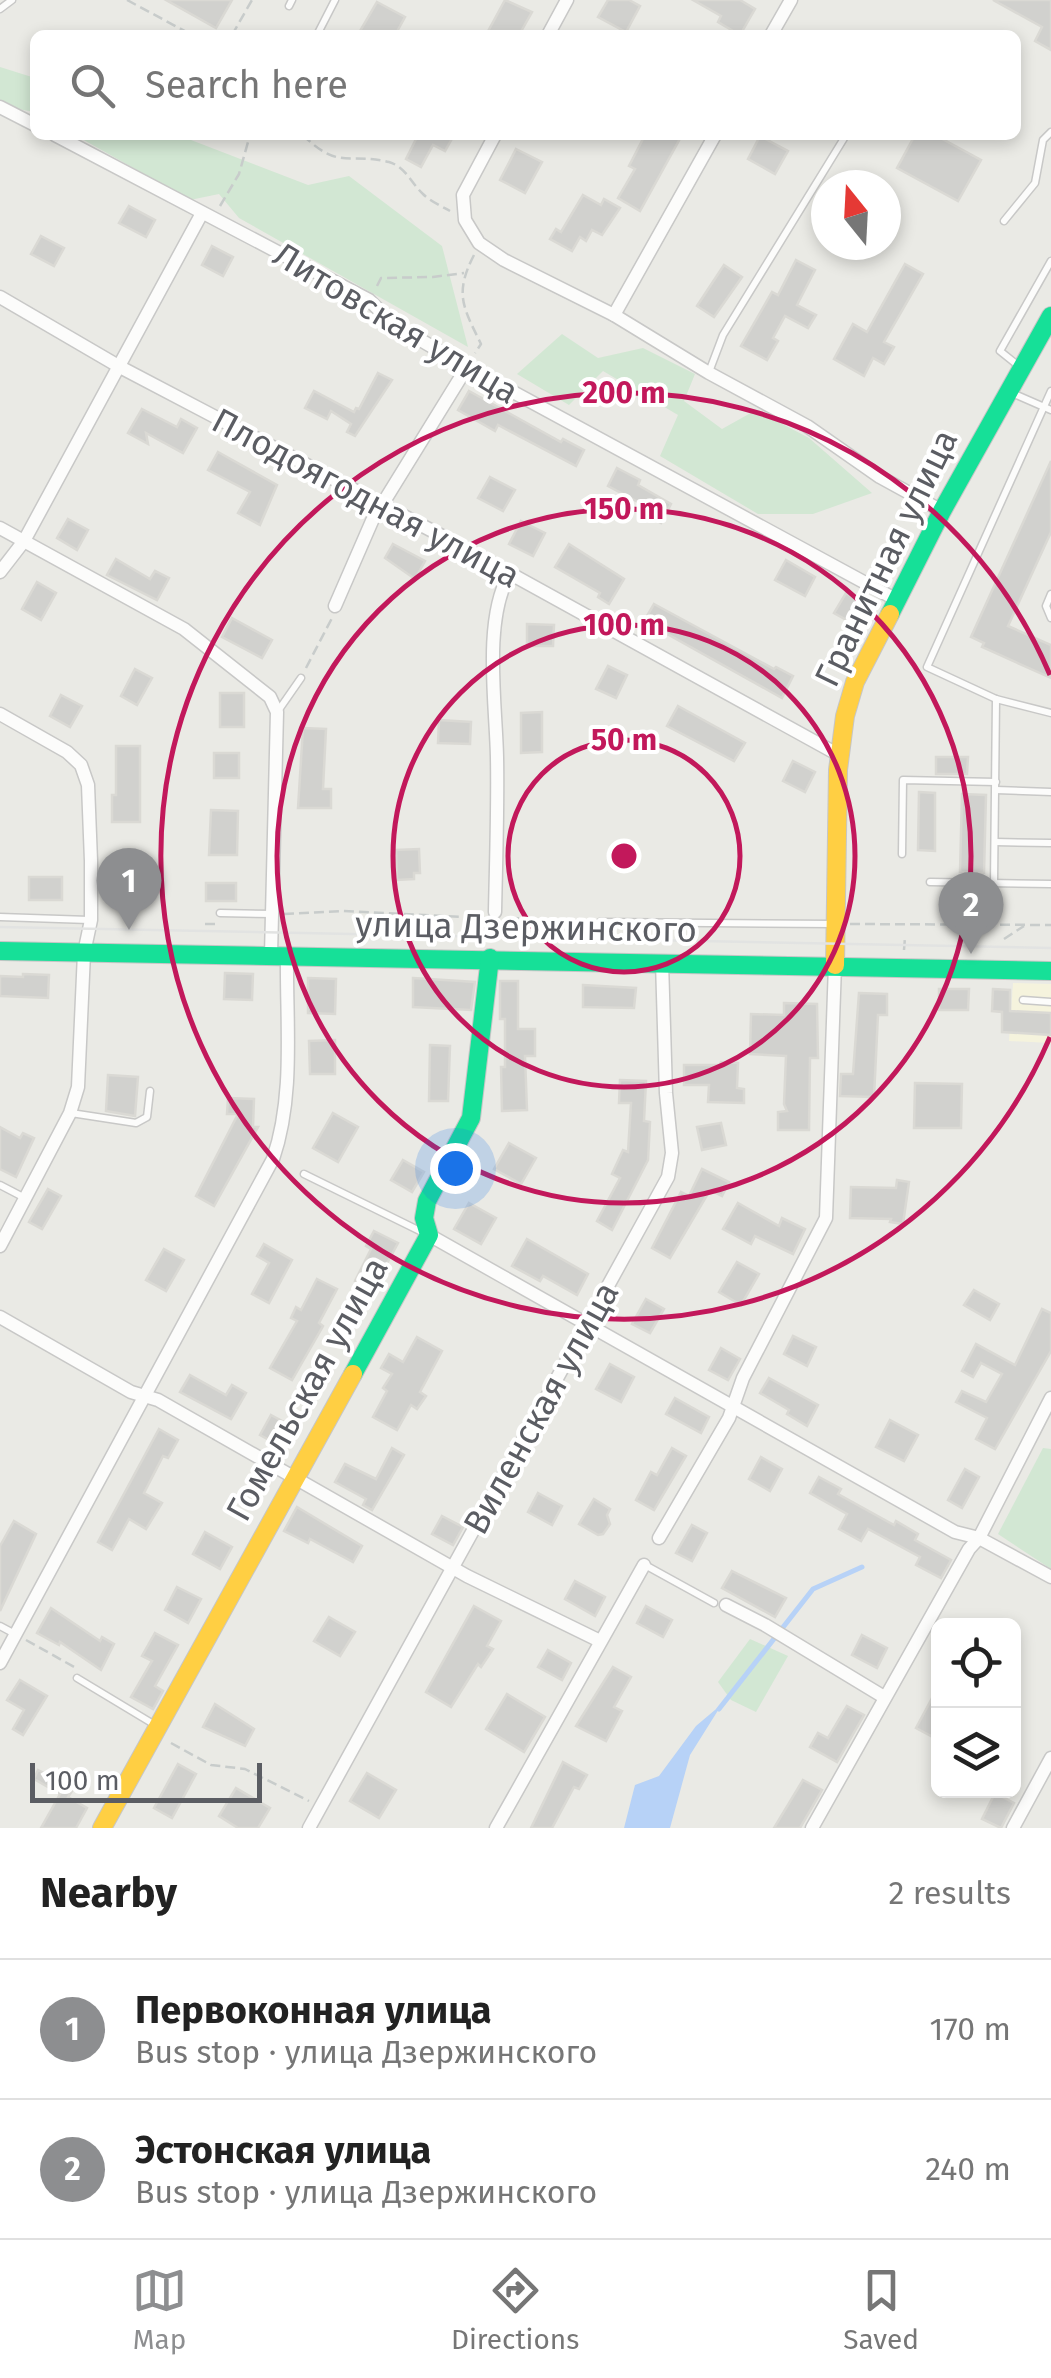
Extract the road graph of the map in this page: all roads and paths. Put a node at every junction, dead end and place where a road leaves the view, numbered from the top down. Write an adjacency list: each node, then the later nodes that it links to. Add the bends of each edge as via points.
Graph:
1 (12, 0): 7 (lane)
2 (128, 0): 8 (path)
3 (252, 0): 9 (path)
4 (335, 0): 10 (lane)
5 (567, 0): 11 (street)
6 (791, 0): 12 (street)
7 (0, 10)
8 (183, 30)
9 (235, 30)
10 (320, 30)
11 (551, 30)
12 (775, 30)
13 (0, 107): 14 (street)
14 (30, 122)
15 (1051, 132): 24 (lane, via 1043,140 1035,184)
16 (64, 140): 22 (street, Литовская улица)
17 (249, 140): 22 (path, via 239,174)
18 (308, 140): 23 (path, via 342,159 390,162 423,195)
19 (492, 140): 23 (street, via 463,195)
20 (712, 140): 30 (street)
21 (843, 140): 35 (lane, via 723,335)
22 (207, 215): 29 (street, Литовская улица); 32 (street)
23 (465, 220): 30 (street, via 492,252)
24 (1004, 221)
25 (473, 256): 27 (path)
26 (1051, 262): 34 (lane, via 1000,351)
27 (466, 270): 29 (path, via 381,278); 33 (path, via 462,300 480,344)
28 (0, 297): 32 (street, Плодоягодная улица)
29 (369, 300): 33 (street, Литовская улица, via 393,324)
30 (614, 315): 35 (street)
31 (1051, 316): 34 (street, Гранитная улица)
32 (120, 367): 40 (street, Плодоягодная улица); 43 (street)
33 (467, 368): 40 (street); 47 (street, Литовская улица)
34 (1020, 368): 36 (street, Гранитная улица)
35 (709, 373): 41 (street)
36 (1006, 391): 38 (lane); 41 (street, Гранитная улица)
37 (1051, 391): 38 (lane)
38 (1042, 406): 39 (lane); 51 (lane, via 927,667)
39 (1051, 410)
40 (381, 506): 45 (street, Плодоягодная улица); 48 (street)
41 (942, 511): 47 (street, Гранитная улица)
42 (0, 528): 43 (street)
43 (24, 541): 44 (street); 52 (street, via 184,629 260,685)
44 (0, 572)
45 (509, 574): 55 (street, Плодоягодная улица); 66 (street, via 496,607)
46 (1051, 594): 49 (lane)
47 (895, 599): 55 (street, Гранитная улица, via 855,682)
48 (335, 606): 50 (path)
49 (1051, 618)
50 (301, 678): 52 (lane)
51 (996, 698): 53 (lane); 56 (lane)
52 (277, 712): 65 (street)
53 (1051, 713)
54 (0, 714): 69 (street, via 81,765 88,785)
55 (839, 755): 71 (street, Гранитная улица)
56 (996, 786): 57 (lane); 58 (lane); 60 (lane, via 903,780)
57 (1051, 792)
58 (995, 842): 59 (lane); 62 (lane)
59 (1050, 843)
60 (902, 854)
61 (930, 882): 62 (lane)
62 (994, 883): 63 (lane)
63 (1051, 884)
64 (220, 914): 65 (lane)
65 (273, 914): 66 (path); 77 (street)
66 (495, 915)
67 (0, 917): 69 (lane)
68 (510, 918): 70 (path)
69 (91, 920): 76 (street)
70 (600, 922): 71 (lane)
71 (834, 924): 72 (path); 80 (street, Гранитная улица)
72 (1026, 925): 73 (path); 74 (path)
73 (1051, 925)
74 (1004, 939)
75 (0, 951): 76 (street, улица Дзержинского)
76 (84, 953): 77 (street, улица Дзержинского); 85 (street, via 81,1060)
77 (279, 955): 78 (street, улица Дзержинского); 93 (street, via 286,1094 280,1140)
78 (490, 958): 79 (street, улица Дзержинского); 89 (street, Гомельская улица, via 471,1118 427,1201)
79 (662, 962): 80 (street, улица Дзержинского); 92 (street, Виленская улица, via 672,1164)
80 (835, 965): 81 (street, улица Дзержинского); 95 (street, via 826,1218 742,1378)
81 (1051, 971)
82 (1023, 1000): 83 (lane)
83 (1051, 1002)
84 (150, 1090): 85 (lane, via 147,1116 136,1123)
85 (70, 1113): 88 (street)
86 (304, 1174): 89 (lane)
87 (0, 1185): 88 (lane)
88 (25, 1198): 90 (street)
89 (429, 1235): 92 (street); 96 (street, Гомельская улица)
90 (0, 1246)
91 (0, 1317): 93 (street)
92 (588, 1325): 95 (street); 100 (street, Виленская улица)
93 (144, 1396): 96 (street); 104 (street)
94 (1051, 1398): 98 (street)
95 (734, 1406): 97 (street); 98 (street, via 955,1532)
96 (295, 1480): 100 (street); 109 (street, Гомельская улица)
97 (660, 1538)
98 (979, 1538): 101 (street); 108 (street)
99 (644, 1565): 102 (lane); 105 (street)
100 (454, 1567): 105 (street); 111 (street, Виленская улица)
101 (1051, 1576)
102 (720, 1604): 108 (street)
103 (0, 1626): 104 (lane)
104 (16, 1634): 106 (street); 107 (path, via 78,1670)
105 (600, 1641): 114 (street)
106 (0, 1663)
107 (77, 1678): 109 (lane)
108 (884, 1696): 115 (street)
109 (153, 1732): 111 (path, via 210,1765 246,1769); 112 (street, Гомельская улица)
110 (1051, 1758): 116 (street)
111 (321, 1808): 113 (street, Виленская улица)
112 (102, 1828)
113 (309, 1828)
114 (496, 1828)
115 (812, 1828)
116 (1012, 1828)

